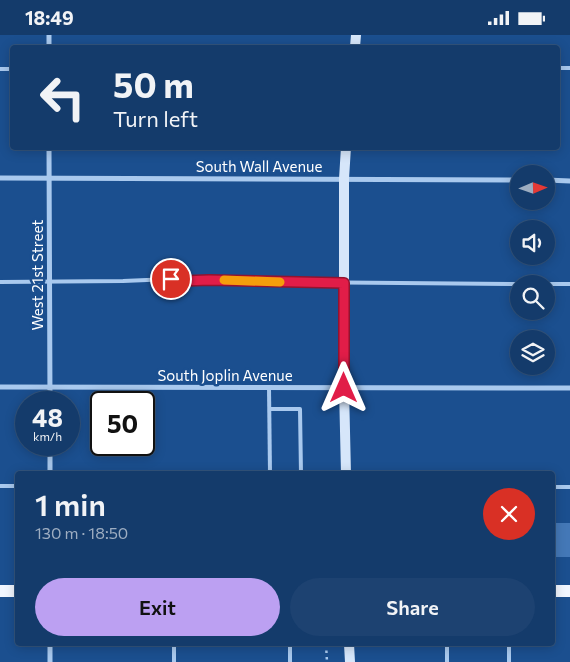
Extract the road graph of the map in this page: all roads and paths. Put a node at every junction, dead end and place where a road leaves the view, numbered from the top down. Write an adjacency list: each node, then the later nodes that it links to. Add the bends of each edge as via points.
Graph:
1 (49, 150): 4 (street, West 21st Street)
2 (346, 150): 5 (main road)
3 (0, 178): 4 (street, South Wall Avenue)
4 (49, 178): 5 (street, South Wall Avenue); 9 (street, West 21st Street)
5 (344, 179): 6 (street, South Wall Avenue); 11 (main road)
6 (510, 180)
7 (555, 180): 8 (street)
8 (570, 181)
9 (49, 281): 10 (lane); 11 (lane, via 171,279); 16 (street, West 21st Street)
10 (0, 282)
11 (344, 283): 12 (lane); 18 (main road)
12 (510, 284)
13 (555, 284): 14 (lane)
14 (570, 285)
15 (0, 387): 16 (street, South Joplin Avenue)
16 (50, 387): 17 (street, South Joplin Avenue); 20 (street, West 21st Street)
17 (269, 388): 18 (street, South Joplin Avenue); 21 (lane)
18 (344, 388): 19 (street, South Joplin Avenue); 26 (main road)
19 (570, 388)
20 (50, 391)
21 (270, 409): 24 (lane); 25 (lane, via 300,409)
22 (50, 456): 23 (street)
23 (50, 471)
24 (270, 471)
25 (302, 471)
26 (346, 471)
27 (0, 487): 28 (lane)
28 (15, 487)
29 (555, 487): 30 (lane)
30 (570, 487)
31 (0, 591): 32 (main road)
32 (15, 591)
33 (555, 591): 34 (main road)
34 (570, 591)
35 (50, 646): 42 (street)
36 (174, 646): 43 (lane)
37 (290, 646): 44 (lane)
38 (326, 646): 45 (path)
39 (350, 646): 46 (main road)
40 (447, 646): 47 (lane)
41 (509, 646): 48 (lane)
42 (50, 662)
43 (174, 662)
44 (290, 662)
45 (326, 662)
46 (350, 662)
47 (447, 662)
48 (509, 662)

